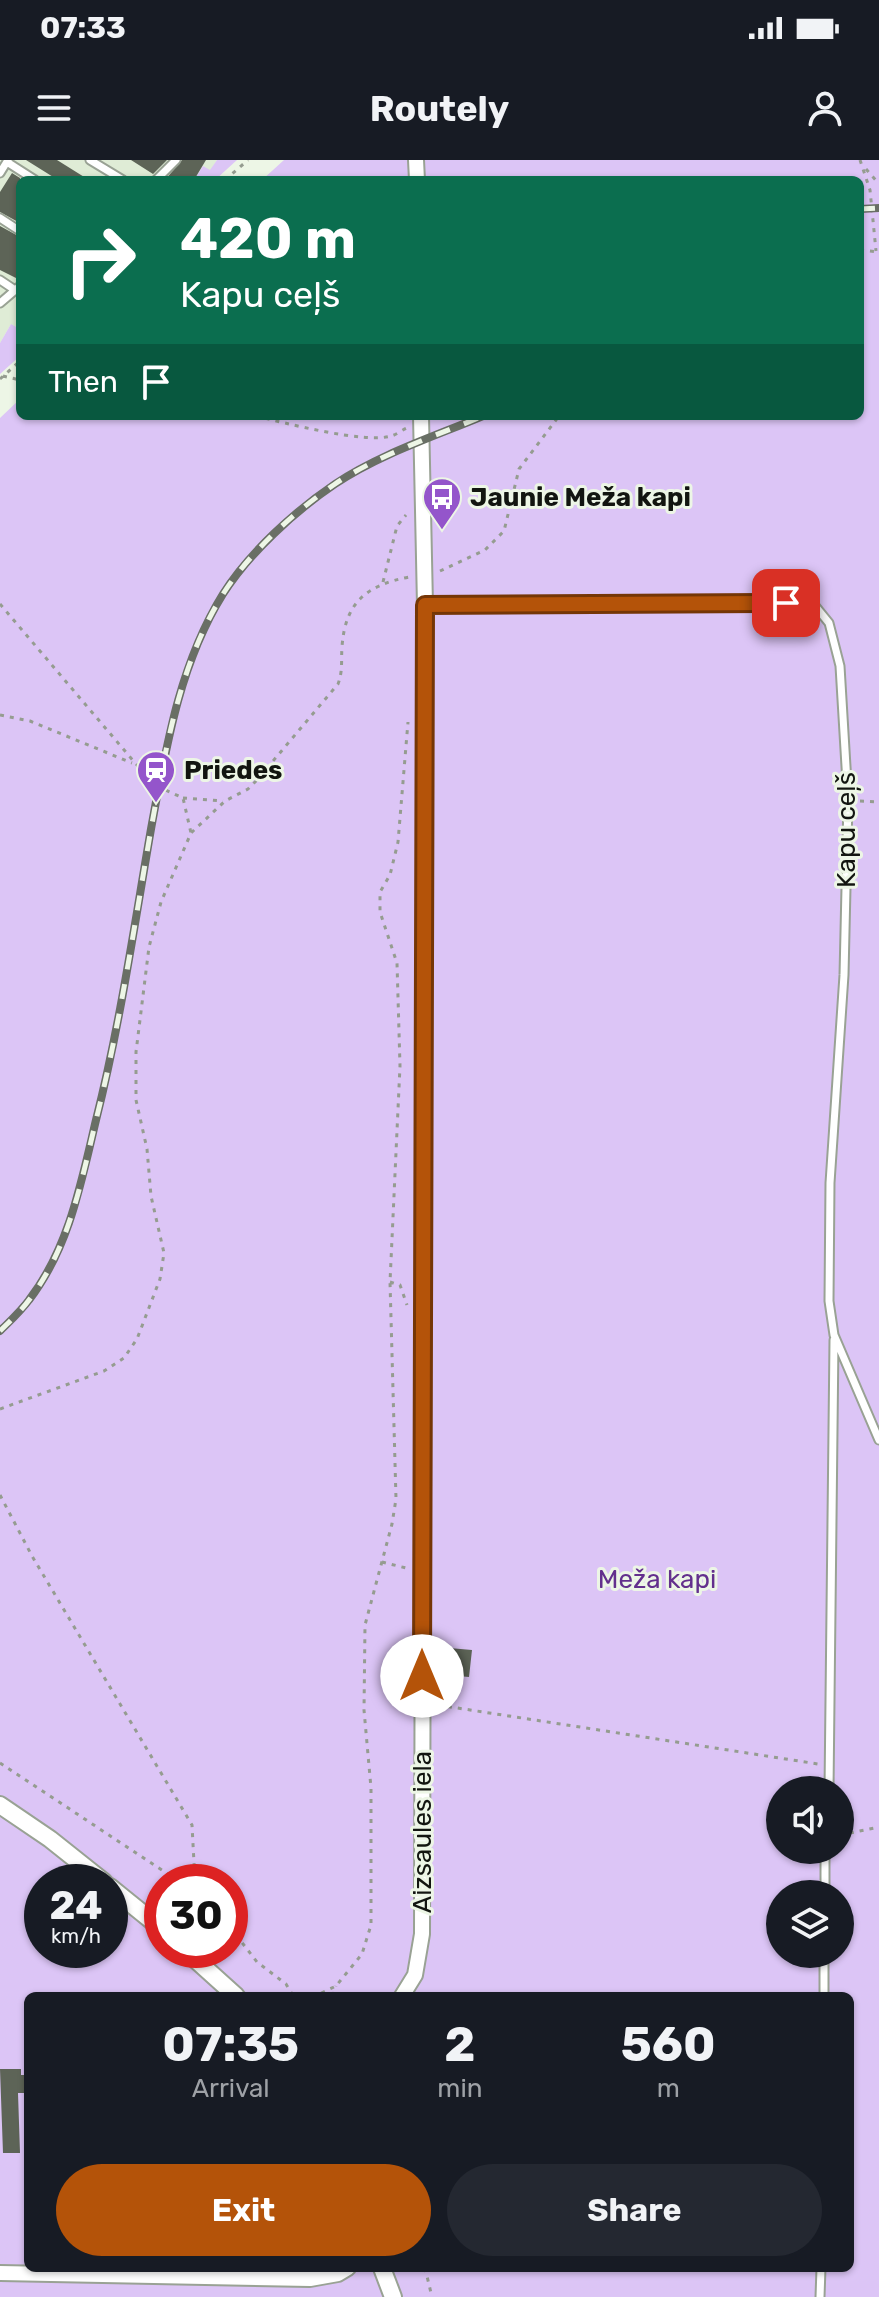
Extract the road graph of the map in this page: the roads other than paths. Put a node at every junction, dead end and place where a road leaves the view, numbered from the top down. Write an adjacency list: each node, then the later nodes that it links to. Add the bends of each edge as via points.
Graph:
1 (90, 160): 6 (lane)
2 (176, 160): 7 (lane)
3 (8, 161): 4 (lane); 5 (lane)
4 (0, 173)
5 (29, 176)
6 (116, 176)
7 (160, 176)
8 (16, 290): 9 (lane)
9 (0, 303)
10 (421, 420): 11 (street, Aizsaules iela)
11 (425, 605): 12 (lane, Kapu ceļš, via 786,603 816,607 829,623 840,666 848,800 844,975 830,1183 829,1301); 22 (street, Aizsaules iela, via 422,1934 415,1975)
12 (834, 1335): 13 (lane, Kapu ceļš); 14 (lane)
13 (879, 1440)
14 (830, 1776)
15 (0, 1805): 16 (street)
16 (81, 1864)
17 (128, 1902): 18 (street)
18 (144, 1914)
19 (204, 1968): 21 (street)
20 (824, 1968): 23 (lane)
21 (229, 1992)
22 (404, 1992)
23 (824, 1992)
24 (341, 2272): 27 (street, via 310,2279)
25 (384, 2272): 28 (street)
26 (821, 2272): 29 (lane)
27 (0, 2273)
28 (393, 2297)
29 (820, 2297)

